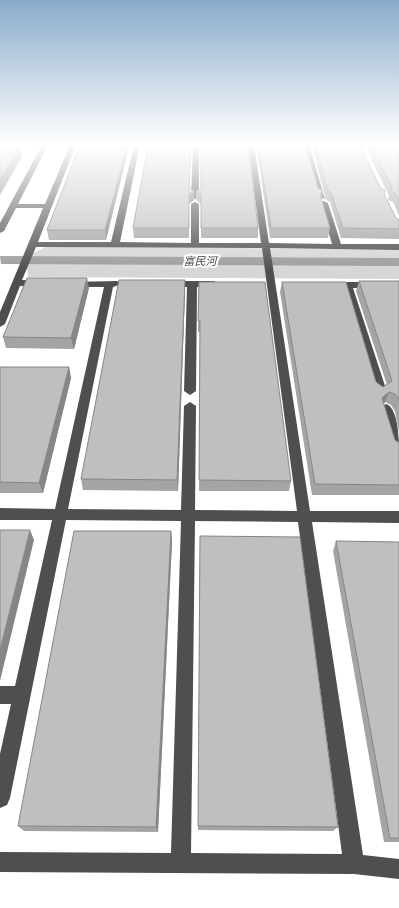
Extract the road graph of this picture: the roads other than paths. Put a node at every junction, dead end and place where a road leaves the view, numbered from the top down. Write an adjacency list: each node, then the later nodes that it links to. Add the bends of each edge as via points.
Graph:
1 (23, 187): 7 (street)
2 (56, 187): 8 (street)
3 (128, 187): 11 (street)
4 (195, 187): 12 (street)
5 (257, 187): 13 (street)
6 (319, 187): 14 (street)
7 (14, 206): 8 (street); 9 (street)
8 (48, 206): 10 (street)
9 (0, 231)
10 (33, 244): 11 (street); 16 (street)
11 (115, 245): 12 (street)
12 (195, 245): 13 (street)
13 (266, 246): 14 (street); 32 (street)
14 (337, 246): 15 (street)
15 (399, 246)
16 (17, 283): 17 (street); 25 (street)
17 (109, 284): 18 (street); 30 (street)
18 (128, 284)
19 (155, 284): 20 (street)
20 (192, 284): 21 (street); 31 (street)
21 (222, 284)
22 (320, 285): 23 (street)
23 (348, 285): 24 (street); 26 (street)
24 (399, 285)
25 (0, 324)
26 (381, 392)
27 (386, 408): 28 (street)
28 (399, 450)
29 (0, 514): 30 (street)
30 (60, 514): 31 (street); 35 (street)
31 (187, 516): 32 (street); 38 (street)
32 (304, 516): 33 (street); 39 (street)
33 (399, 517)
34 (0, 695): 35 (street)
35 (22, 695): 36 (street)
36 (0, 798)
37 (0, 862): 38 (street)
38 (181, 863): 39 (street)
39 (354, 864): 40 (street)
40 (399, 869)

